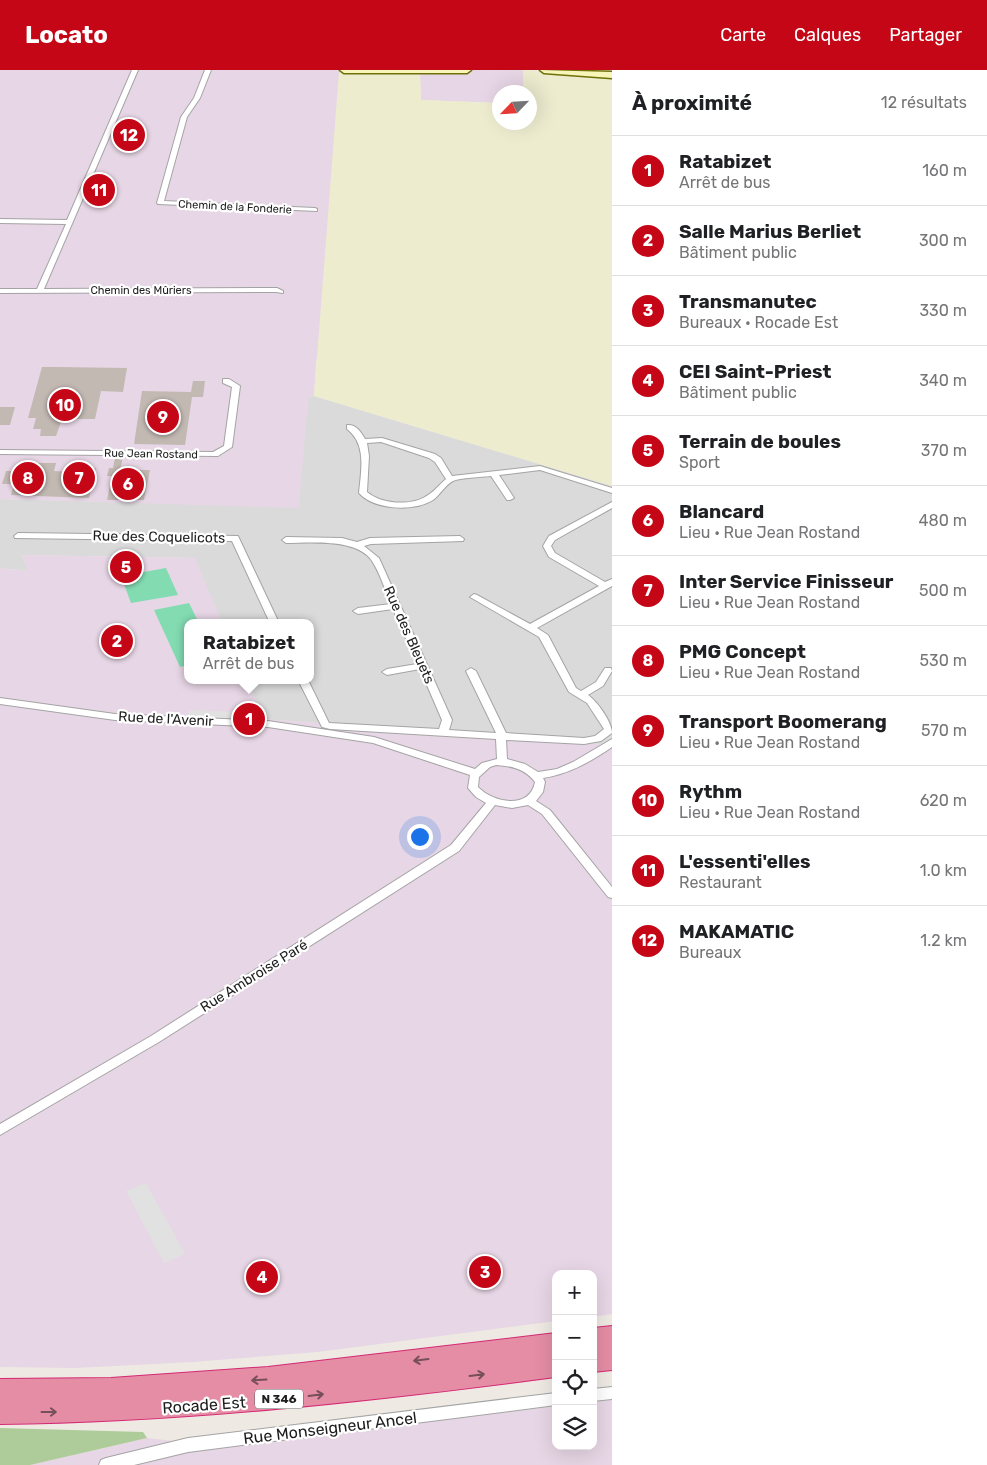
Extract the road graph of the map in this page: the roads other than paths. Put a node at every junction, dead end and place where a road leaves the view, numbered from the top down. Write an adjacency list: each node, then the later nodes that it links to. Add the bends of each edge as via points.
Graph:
1 (135, 70): 9 (street)
2 (208, 70): 7 (street, Chemin de la Fonderie, via 197,98 184,117 160,203)
3 (344, 70): 4 (street)
4 (467, 70)
5 (544, 70): 6 (street)
6 (612, 75)
7 (315, 210)
8 (0, 221): 9 (street)
9 (70, 222): 10 (street)
10 (40, 290): 11 (street, Chemin des Mûriers); 12 (street, Chemin des Mûriers)
11 (0, 291)
12 (281, 292)
13 (226, 382): 16 (street, Rue Jean Rostand, via 236,386 228,446 215,454)
14 (350, 427): 15 (street, via 359,432)
15 (364, 441): 18 (street, via 382,440 432,456); 18 (street, via 363,493 373,501 422,502)
16 (0, 452)
17 (494, 474): 18 (street); 19 (street, via 540,468); 20 (street)
18 (450, 479)
19 (612, 491)
20 (510, 498)
21 (612, 505): 26 (street, via 552,538 546,546 552,555)
22 (18, 536): 30 (street, Rue des Coquelicots, via 235,538)
23 (460, 539): 25 (street, Rue des Bleuets, via 370,540)
24 (286, 540): 25 (street, Rue des Bleuets, via 342,541)
25 (357, 545): 28 (street, Rue des Bleuets, via 375,558)
26 (608, 584): 31 (street)
27 (474, 597): 31 (street)
28 (396, 606): 29 (street); 32 (street, Rue des Bleuets)
29 (358, 611)
30 (273, 619)
31 (532, 627): 37 (street, via 550,644 572,690)
32 (423, 666): 35 (street); 39 (street, Rue des Bleuets, via 447,720)
33 (608, 670): 37 (street, via 600,684)
34 (471, 671): 40 (street)
35 (387, 672)
36 (305, 684): 39 (street, via 325,725)
37 (582, 694): 40 (street, via 591,701 609,730 598,739)
38 (0, 701): 43 (street, Rue de l'Avenir, via 115,717 268,724 374,740)
39 (442, 733): 40 (street)
40 (501, 736): 42 (street)
41 (612, 742): 44 (street, via 576,767 561,773)
42 (502, 762): 43 (street, via 486,765); 44 (street, via 518,764)
43 (476, 773): 46 (street, via 473,788)
44 (536, 776): 45 (street, via 540,787)
45 (528, 800): 46 (street, via 514,804); 47 (street, via 546,812)
46 (492, 802): 48 (street, Rue Ambroise Paré, via 455,848 155,1039)
47 (612, 894)
48 (0, 1130)
49 (612, 1337): 50 (highway)
50 (597, 1339)
51 (552, 1344): 55 (highway, Rocade Est / N 346, one-way to 55, via 268,1379 111,1390)
52 (612, 1358): 53 (highway)
53 (597, 1360)
54 (552, 1365): 59 (highway, Rocade Est / N 346, one-way to 54, via 178,1408)
55 (0, 1391)
56 (612, 1393): 57 (street)
57 (597, 1395)
58 (552, 1400): 60 (street, Rue Monseigneur Ancel, via 188,1445)
59 (0, 1412)
60 (106, 1465)

